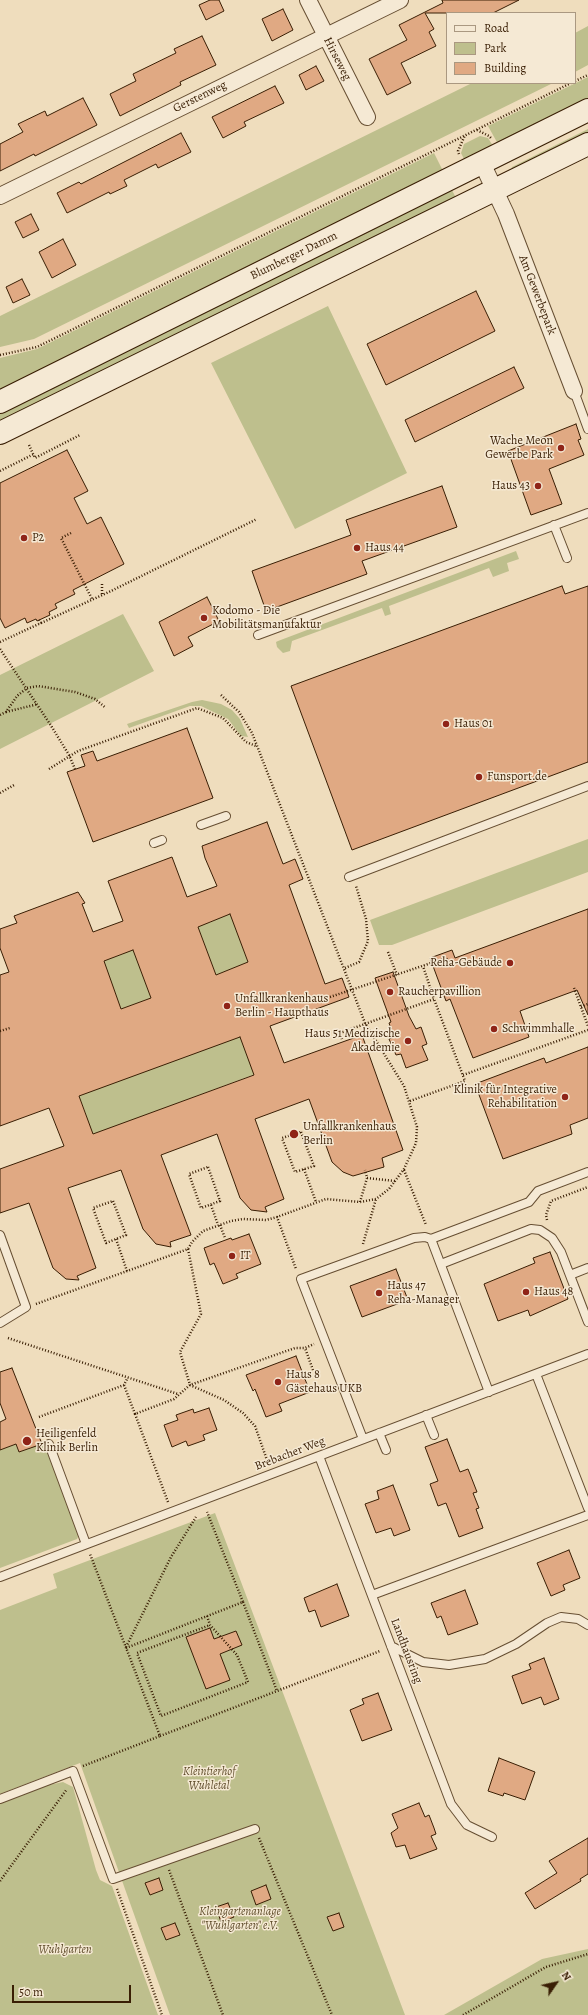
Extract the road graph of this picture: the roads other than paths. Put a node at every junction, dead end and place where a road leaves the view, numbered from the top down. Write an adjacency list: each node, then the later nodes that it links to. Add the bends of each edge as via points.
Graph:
1 (308, 0): 3 (street, Hirseweg)
2 (400, 0): 3 (street, Gerstenweg)
3 (326, 36): 5 (street, Hirseweg); 9 (street, Gerstenweg)
4 (588, 110): 7 (main road, Blumberger Damm)
5 (367, 117)
6 (588, 144): 8 (main road)
7 (482, 163): 8 (street, Am Gewerbepark); 11 (main road, Blumberger Damm)
8 (496, 190): 10 (street, Am Gewerbepark); 13 (main road)
9 (0, 196)
10 (574, 391): 12 (lane, Am Gewerbepark)
11 (0, 402)
12 (588, 429)
13 (0, 433)
14 (588, 513): 15 (lane)
15 (554, 525): 16 (lane); 17 (lane)
16 (567, 558)
17 (258, 635)
18 (588, 786): 21 (lane)
19 (226, 816): 20 (lane)
20 (201, 825)
21 (350, 877)
22 (588, 1172): 24 (lane, via 538,1191 529,1202)
23 (0, 1235): 29 (lane, via 26,1307)
24 (431, 1239): 25 (lane); 36 (lane, via 414,1238 300,1279)
25 (441, 1264): 27 (lane, via 531,1229 540,1230 552,1238); 32 (lane)
26 (588, 1268): 27 (lane)
27 (570, 1275): 28 (lane)
28 (588, 1322)
29 (1, 1323)
30 (588, 1354): 31 (lane, Brebacher Weg)
31 (536, 1374): 32 (lane, Brebacher Weg); 40 (lane)
32 (489, 1392): 33 (lane, Brebacher Weg)
33 (426, 1415): 34 (lane, Brebacher Weg); 35 (lane)
34 (379, 1433): 36 (lane, Brebacher Weg); 38 (lane)
35 (434, 1435)
36 (363, 1439): 39 (lane, Brebacher Weg)
37 (49, 1444): 42 (lane)
38 (386, 1450)
39 (319, 1456): 42 (lane, Brebacher Weg); 44 (lane, Landhausring)
40 (588, 1508)
41 (588, 1515): 44 (lane)
42 (86, 1544): 43 (lane, Brebacher Weg)
43 (0, 1577)
44 (372, 1595): 46 (lane, Landhausring)
45 (588, 1625): 46 (lane, via 578,1619 562,1617 485,1659 449,1665 423,1662)
46 (391, 1646): 49 (lane, Landhausring, via 451,1804 468,1825)
47 (0, 1799): 48 (lane, via 73,1771 113,1879)
48 (256, 1828)
49 (492, 1837)

